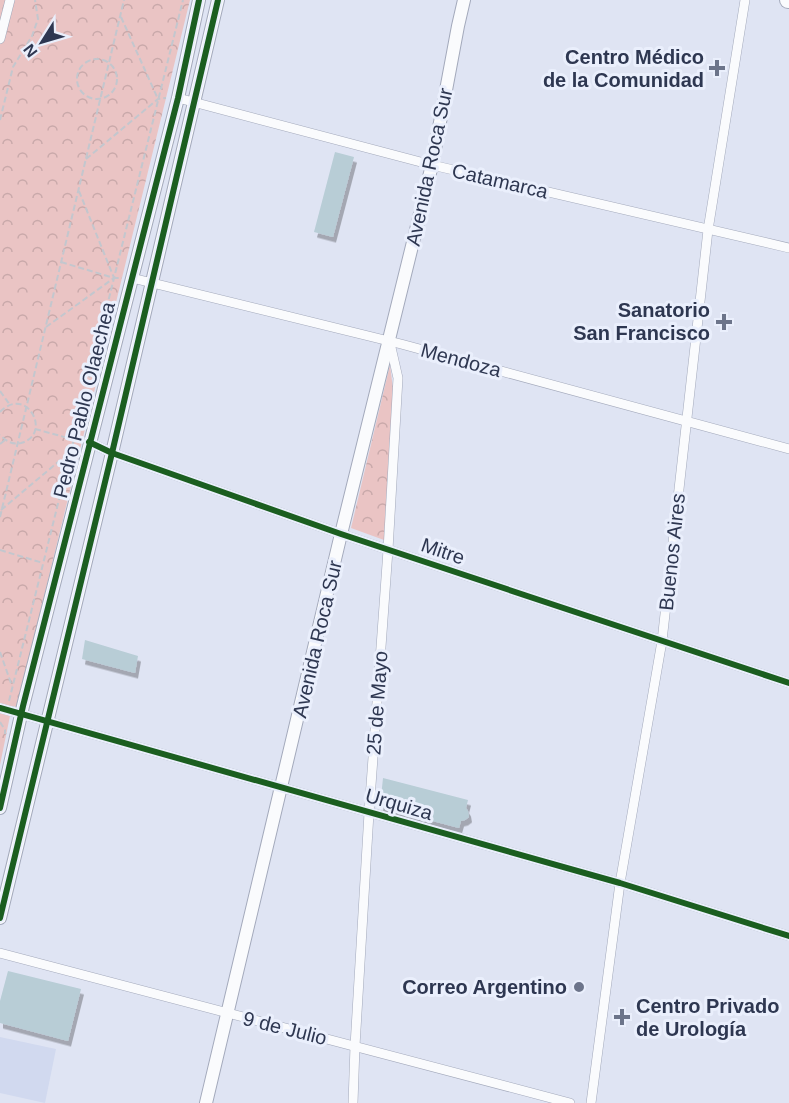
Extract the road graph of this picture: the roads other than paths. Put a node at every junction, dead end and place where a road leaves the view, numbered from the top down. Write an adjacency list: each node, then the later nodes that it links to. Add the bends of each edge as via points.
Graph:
1 (10, 0): 6 (street)
2 (200, 0): 7 (street, Pedro Pablo Olaechea)
3 (218, 0): 8 (street, Pedro Pablo Olaechea)
4 (464, 0): 9 (street, Avenida Roca Sur)
5 (746, 0): 10 (street, Buenos Aires)
6 (0, 39)
7 (177, 98): 8 (street, Catamarca); 12 (street, Pedro Pablo Olaechea)
8 (194, 101): 9 (street, Catamarca); 13 (street, Pedro Pablo Olaechea)
9 (432, 165): 10 (street, Catamarca); 14 (street, Avenida Roca Sur)
10 (708, 230): 11 (street, Catamarca); 15 (street, Buenos Aires)
11 (789, 248)
12 (132, 278): 13 (street, Mendoza); 16 (street, Pedro Pablo Olaechea)
13 (152, 283): 14 (street, Mendoza); 18 (street, Pedro Pablo Olaechea)
14 (389, 341): 15 (street, Mendoza); 19 (street, Avenida Roca Sur); 20 (street, 25 de Mayo, via 398,378)
15 (687, 421): 17 (street, Mendoza); 21 (street, Buenos Aires)
16 (89, 442): 18 (street, Mitre); 24 (street, Pedro Pablo Olaechea)
17 (789, 449)
18 (112, 453): 19 (street, Mitre); 25 (street, Pedro Pablo Olaechea)
19 (341, 534): 20 (street, Mitre); 26 (street, Avenida Roca Sur)
20 (388, 550): 21 (street, Mitre); 28 (street, 25 de Mayo)
21 (662, 642): 22 (street, Mitre); 29 (street, Buenos Aires)
22 (789, 683)
23 (3, 708): 24 (street, Urquiza)
24 (21, 714): 25 (street, Urquiza); 27 (street, Pedro Pablo Olaechea)
25 (49, 722): 26 (street, Urquiza); 30 (street, Pedro Pablo Olaechea)
26 (282, 788): 28 (street, Urquiza); 33 (street, Avenida Roca Sur)
27 (0, 808)
28 (369, 813): 29 (street, Urquiza); 34 (street, 25 de Mayo)
29 (620, 883): 31 (street, Urquiza); 38 (street, Buenos Aires)
30 (0, 918)
31 (789, 936)
32 (0, 952): 33 (street, 9 de Julio)
33 (227, 1013): 34 (street, 9 de Julio); 35 (street, Avenida Roca Sur)
34 (355, 1046): 36 (street, 25 de Mayo); 37 (street, 9 de Julio)
35 (206, 1103)
36 (353, 1103)
37 (570, 1103)
38 (591, 1103)

